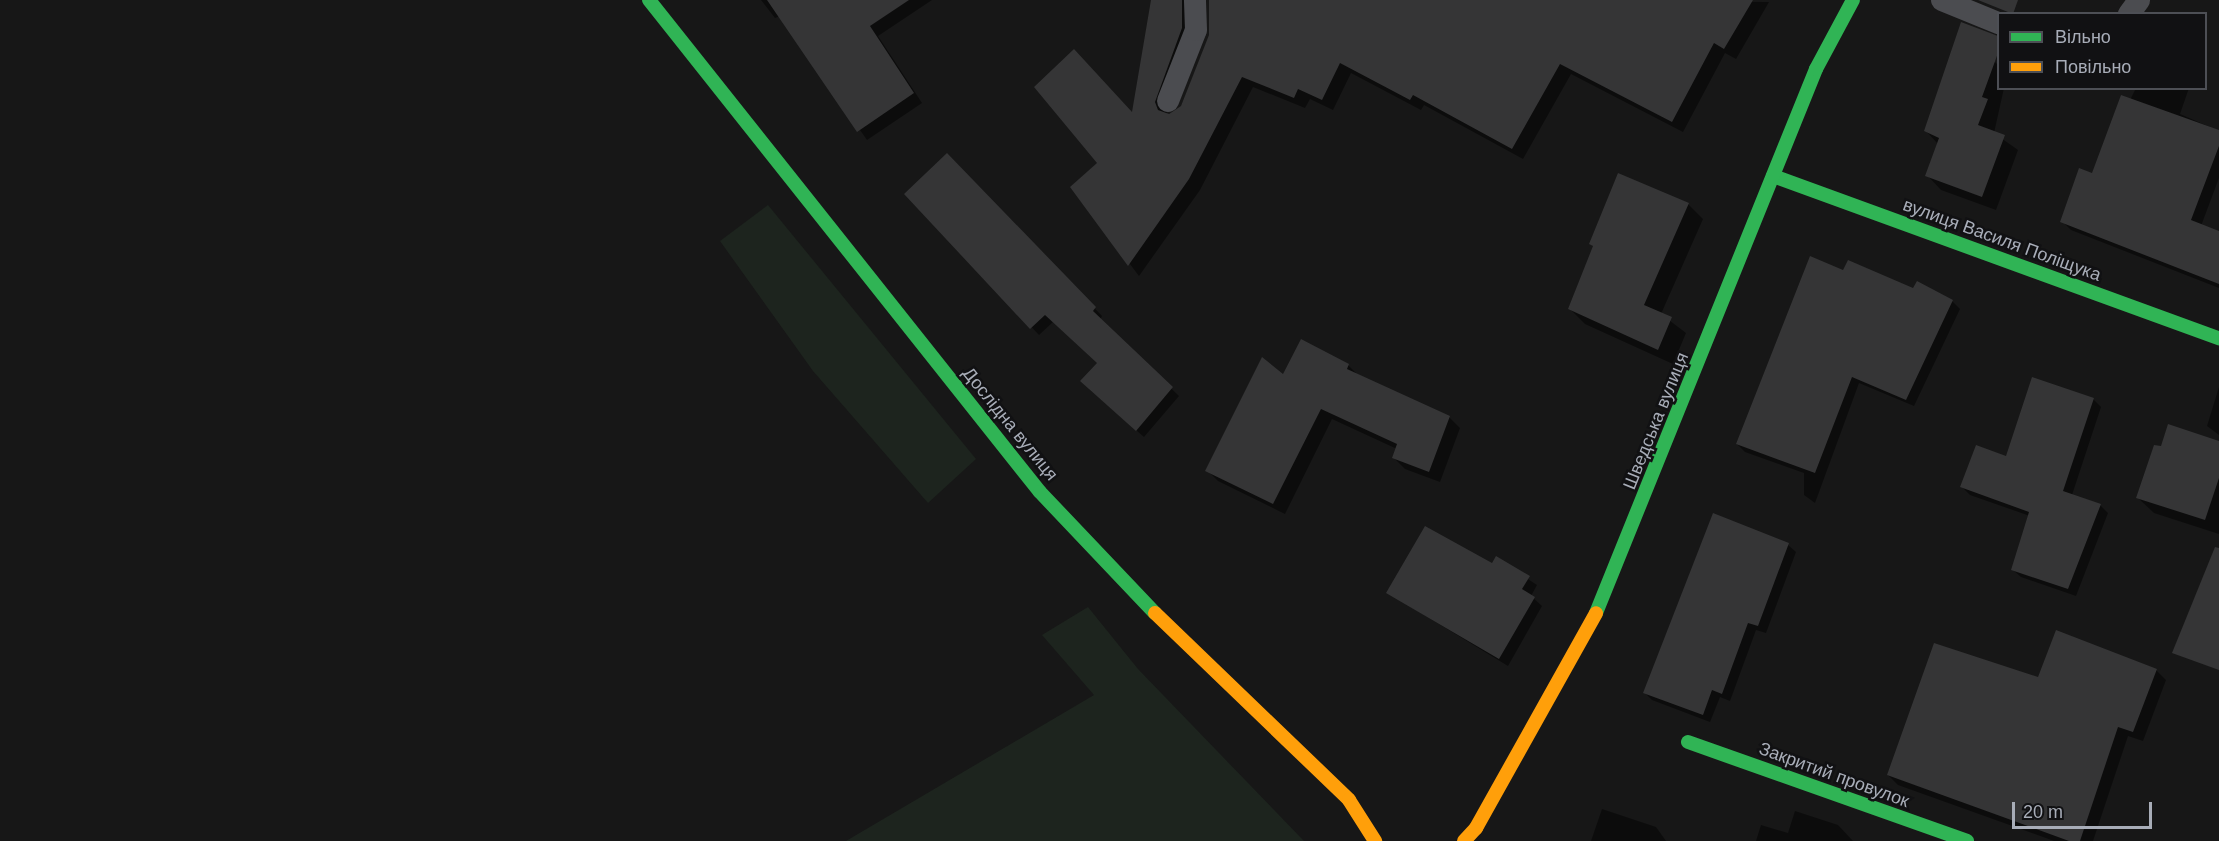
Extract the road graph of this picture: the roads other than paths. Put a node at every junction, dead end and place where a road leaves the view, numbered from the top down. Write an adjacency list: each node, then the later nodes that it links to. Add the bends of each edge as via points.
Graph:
1 (649, 0): 10 (street, Дослідна вулиця, via 1040,492 1158,616 1349,800)
2 (1195, 0): 6 (lane, via 1196,30)
3 (1853, 0): 7 (street, Шведська вулиця, via 1816,69)
4 (1942, 0): 5 (lane)
5 (1997, 23)
6 (1168, 100)
7 (1773, 176): 8 (street, вулиця Василя Поліщука); 11 (street, Шведська вулиця, via 1602,601 1476,828)
8 (2219, 338)
9 (1689, 742): 12 (street, Закритий провулок)
10 (1375, 841)
11 (1464, 841)
12 (1967, 841)

